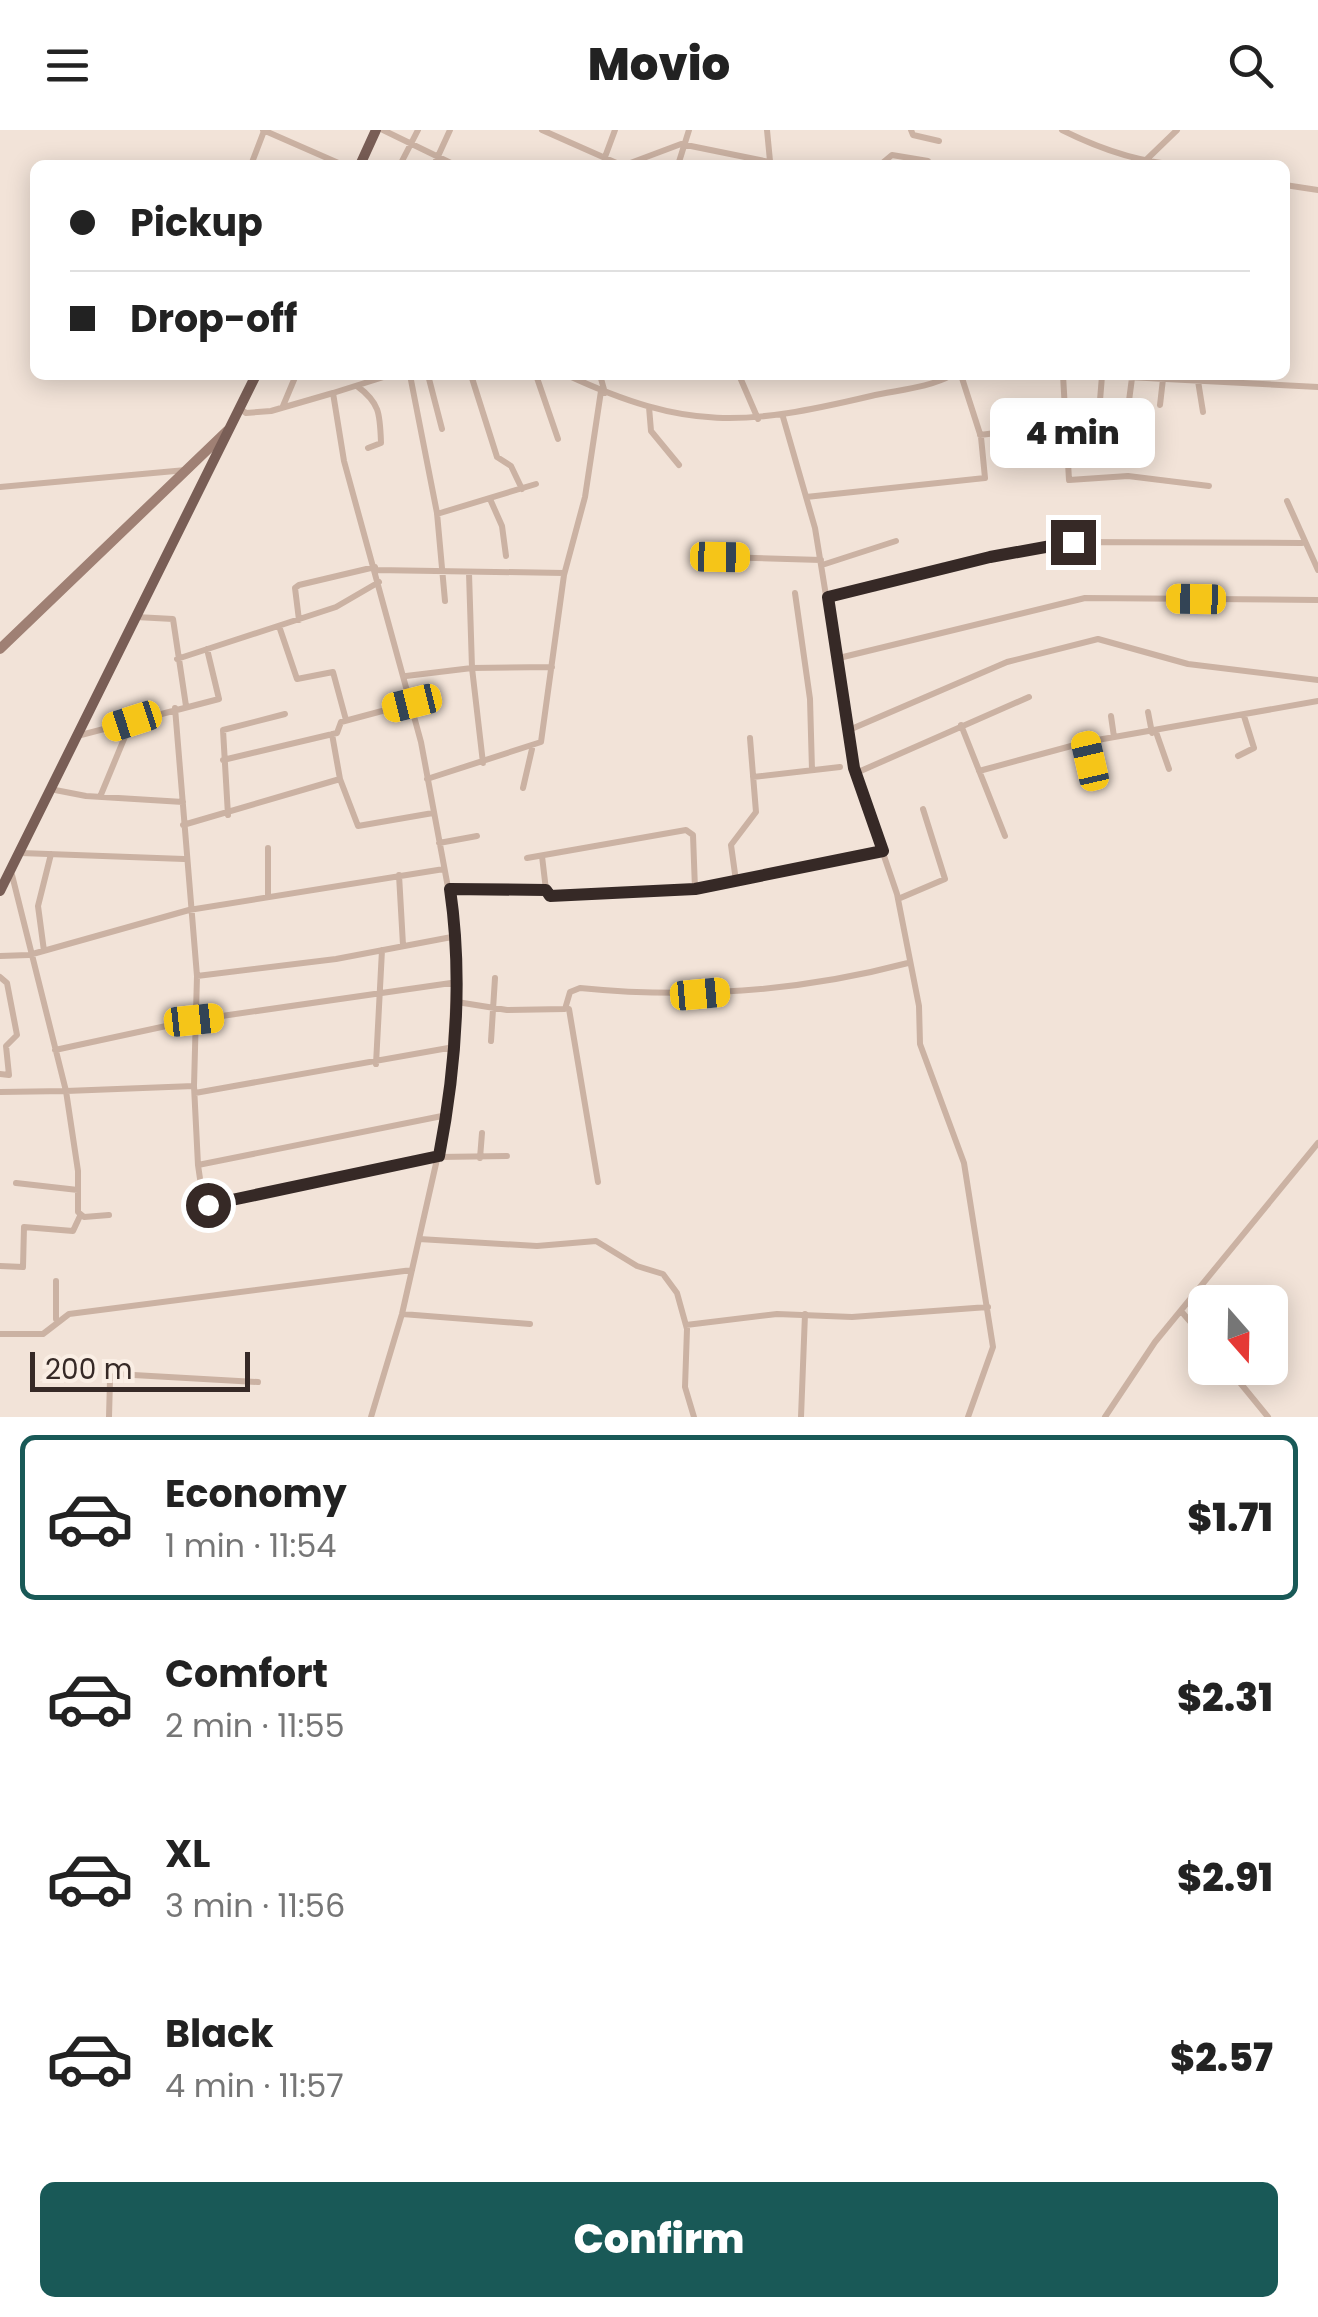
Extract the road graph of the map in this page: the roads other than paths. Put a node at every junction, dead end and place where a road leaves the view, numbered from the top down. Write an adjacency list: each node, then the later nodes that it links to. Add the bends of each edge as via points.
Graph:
1 (264, 130): 16 (street); 17 (street)
2 (380, 130): 13 (street); 18 (main road)
3 (418, 130): 13 (street)
4 (450, 130): 15 (street)
5 (542, 130): 22 (street)
6 (615, 130): 23 (street)
7 (767, 130): 26 (street)
8 (911, 130): 12 (street)
9 (1062, 130): 29 (street)
10 (1176, 130): 30 (street)
11 (686, 131): 14 (street)
12 (939, 141)
13 (411, 144): 15 (street); 19 (street)
14 (682, 144): 24 (street); 25 (street); 26 (street)
15 (438, 156): 20 (street); 21 (street)
16 (253, 160)
17 (331, 160)
18 (363, 160)
19 (403, 160)
20 (436, 160)
21 (446, 160)
22 (599, 160)
23 (604, 160)
24 (637, 160)
25 (679, 160)
26 (770, 160)
27 (885, 160): 28 (street, via 892,154)
28 (923, 160)
29 (1142, 160)
30 (1146, 160)
31 (1290, 185): 32 (street)
32 (1318, 190)
33 (253, 380): 62 (main road)
34 (294, 380): 60 (street)
35 (375, 380): 55 (street)
36 (411, 380): 83 (street)
37 (429, 380): 66 (street)
38 (473, 380): 79 (street, via 497,457 511,466)
39 (538, 380): 71 (street)
40 (578, 380): 57 (street)
41 (601, 380): 57 (street)
42 (741, 380): 65 (street)
43 (932, 380): 64 (street)
44 (962, 380): 70 (street)
45 (1063, 380): 77 (street, via 1069,480 1128,476)
46 (1102, 380): 73 (street)
47 (1132, 380): 69 (street)
48 (1162, 380): 59 (street)
49 (1186, 380): 53 (street)
50 (1207, 380): 53 (street)
51 (1225, 380): 54 (street)
52 (1270, 380): 54 (street)
53 (1198, 381): 63 (street)
54 (1270, 385): 56 (street)
55 (357, 386): 58 (street); 72 (street, via 378,404 381,443)
56 (1318, 387)
57 (603, 392): 61 (street); 93 (street, via 586,497)
58 (333, 393): 60 (street); 89 (street, via 344,461)
59 (1160, 405)
60 (283, 407): 62 (street, via 246,413)
61 (649, 407): 65 (street, via 682,417); 74 (street, via 651,431)
62 (239, 408): 68 (main road)
63 (1203, 412)
64 (782, 417): 65 (street); 80 (street)
65 (758, 419)
66 (442, 429)
67 (1027, 429): 70 (street)
68 (228, 430): 75 (main road); 99 (main road)
69 (1125, 431)
70 (980, 435): 80 (street, via 982,480)
71 (558, 440)
72 (368, 448)
73 (1096, 450)
74 (679, 466)
75 (186, 470): 78 (street); 102 (main road)
76 (536, 484): 79 (street)
77 (1209, 486)
78 (0, 487)
79 (522, 489): 81 (street)
80 (806, 497): 88 (street)
81 (490, 498): 83 (street); 86 (street)
82 (1287, 502): 85 (street)
83 (438, 514): 91 (street)
84 (896, 542): 88 (street)
85 (1302, 543): 90 (street); 96 (street, via 1073,542)
86 (506, 556)
87 (720, 557): 88 (street)
88 (822, 563): 96 (street)
89 (375, 568): 91 (street); 94 (street); 100 (street, via 299,585)
90 (1318, 570)
91 (442, 572): 92 (street); 98 (street)
92 (469, 573): 93 (street); 107 (street)
93 (564, 573): 106 (street)
94 (379, 582): 100 (street); 108 (street)
95 (795, 593): 135 (street)
96 (828, 597): 104 (street)
97 (1318, 600): 104 (street, via 1085,598)
98 (444, 601)
99 (136, 616): 105 (street, via 173,620); 125 (main road)
100 (298, 620): 101 (street)
101 (278, 626): 103 (street); 119 (street, via 297,680 333,672)
102 (0, 649)
103 (207, 649): 105 (street); 113 (street, via 219,699)
104 (838, 658): 122 (street)
105 (177, 659): 113 (street)
106 (552, 667): 107 (street); 129 (street, via 541,742)
107 (472, 668): 108 (street); 132 (street)
108 (406, 676): 112 (street)
109 (1318, 680): 122 (street, via 1188,664 1106,640 1080,641 1007,662)
110 (1028, 697): 121 (street)
111 (1318, 702): 118 (street)
112 (412, 703): 119 (street); 140 (street)
113 (186, 706): 114 (street)
114 (175, 708): 120 (street); 145 (street)
115 (1148, 712): 123 (street)
116 (285, 714): 131 (street, via 223,730)
117 (1112, 716): 126 (street)
118 (1244, 716): 123 (street); 130 (street, via 1254,748)
119 (346, 720): 124 (street)
120 (132, 721): 125 (street); 144 (street)
121 (961, 724): 136 (street); 137 (street)
122 (849, 730): 137 (street)
123 (1154, 732): 126 (street); 134 (street)
124 (332, 734): 131 (street); 139 (street)
125 (77, 736): 143 (main road)
126 (1114, 737): 128 (street)
127 (750, 738): 138 (street)
128 (1086, 742): 136 (street); 141 (street)
129 (532, 749): 132 (street); 142 (street)
130 (1238, 756)
131 (223, 760): 148 (street)
132 (483, 763): 140 (street)
133 (840, 767): 135 (street)
134 (1169, 769)
135 (812, 770): 138 (street)
136 (978, 771): 151 (street)
137 (856, 773): 154 (street)
138 (753, 777): 163 (street, via 755,819 731,845)
139 (340, 779): 147 (street, via 362,828); 148 (street)
140 (427, 779): 147 (street)
141 (1094, 781)
142 (523, 788)
143 (50, 789): 144 (street); 155 (main road)
144 (100, 797): 145 (street)
145 (183, 802): 149 (street)
146 (924, 810): 169 (street, via 945,880)
147 (434, 813): 152 (street)
148 (228, 814): 149 (street)
149 (184, 825): 159 (street)
150 (477, 836): 152 (street)
151 (1004, 836)
152 (439, 843): 161 (street)
153 (268, 848): 168 (street)
154 (883, 851): 163 (street); 169 (street)
155 (19, 852): 156 (street); 160 (main road)
156 (51, 854): 159 (street); 174 (street, via 38,906)
157 (542, 856): 158 (street); 165 (street, via 686,830 693,834); 167 (street)
158 (527, 858)
159 (184, 859): 170 (street)
160 (12, 867): 166 (main road); 175 (street)
161 (444, 869): 162 (street); 164 (street)
162 (399, 875): 168 (street); 172 (street)
163 (736, 882): 165 (street)
164 (450, 889): 167 (street); 171 (street)
165 (695, 889): 167 (street, via 550,896)
166 (0, 890)
167 (546, 890)
168 (268, 897): 170 (street)
169 (898, 899): 177 (street)
170 (190, 910): 174 (street); 178 (street)
171 (457, 936): 172 (street); 181 (street)
172 (403, 945): 173 (street)
173 (382, 950): 178 (street); 182 (street)
174 (44, 951): 175 (street)
175 (29, 955): 176 (street); 189 (street)
176 (0, 956)
177 (908, 963): 185 (street, via 805,984 700,994 575,989); 211 (street, via 924,1059 961,1149)
178 (196, 976): 186 (street)
179 (0, 977): 191 (street, via 18,1035 6,1046 9,1074)
180 (495, 978): 184 (street)
181 (458, 982): 182 (street); 183 (street)
182 (381, 996): 186 (street); 190 (street)
183 (457, 1002): 184 (street); 188 (street)
184 (493, 1008): 185 (street); 187 (street)
185 (569, 1008): 202 (street)
186 (194, 1020): 189 (street); 193 (street)
187 (491, 1041)
188 (454, 1047): 190 (street); 195 (street)
189 (55, 1050): 192 (street)
190 (376, 1064): 193 (street)
191 (0, 1074)
192 (66, 1090): 193 (street); 194 (street); 204 (street)
193 (194, 1090): 201 (street)
194 (0, 1092)
195 (447, 1115): 198 (street); 201 (street)
196 (482, 1133): 200 (street)
197 (1318, 1143): 212 (street)
198 (439, 1156): 200 (street); 201 (street, via 204,1206); 207 (street)
199 (507, 1156): 200 (street)
200 (480, 1158)
201 (198, 1165)
202 (598, 1182)
203 (16, 1184): 204 (street)
204 (78, 1190): 206 (street)
205 (108, 1214): 206 (street)
206 (80, 1216): 208 (street, via 74,1230 24,1227 24,1265)
207 (420, 1240): 209 (street); 218 (street, via 537,1246 596,1241 667,1278)
208 (0, 1266)
209 (412, 1270): 213 (street); 216 (street)
210 (56, 1281): 216 (street)
211 (988, 1308): 214 (street); 226 (street, via 992,1346)
212 (1181, 1311): 215 (street); 227 (street)
213 (402, 1314): 217 (street); 223 (street)
214 (805, 1314): 218 (street); 225 (street)
215 (1188, 1319)
216 (56, 1320): 219 (street, via 35,1336)
217 (530, 1324)
218 (686, 1325): 224 (street, via 685,1387)
219 (0, 1334)
220 (258, 1382): 222 (street, via 116,1374)
221 (1242, 1385): 228 (street)
222 (109, 1417)
223 (371, 1417)
224 (694, 1417)
225 (801, 1417)
226 (968, 1417)
227 (1105, 1417)
228 (1268, 1417)

